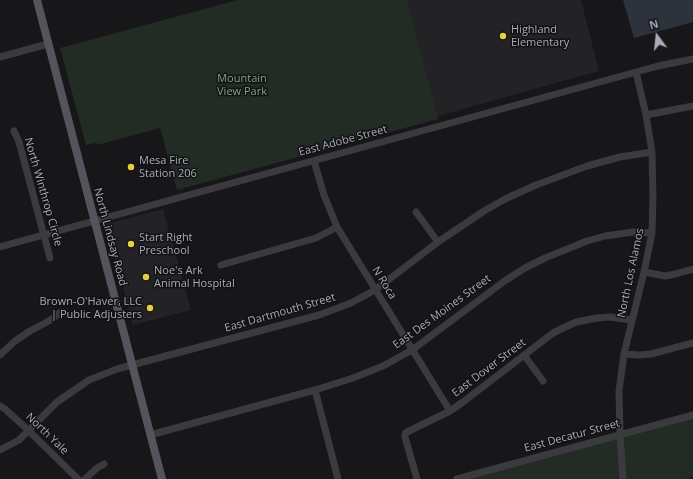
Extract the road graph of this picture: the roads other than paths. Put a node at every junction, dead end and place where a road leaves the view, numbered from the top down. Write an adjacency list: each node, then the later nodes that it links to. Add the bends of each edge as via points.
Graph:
1 (37, 0): 2 (main road, North Lindsay Road)
2 (48, 44): 3 (street); 12 (main road, North Lindsay Road)
3 (0, 57)
4 (693, 59): 5 (street, East Adobe Street)
5 (636, 72): 7 (street, North Los Alamos); 10 (street, East Adobe Street)
6 (693, 106): 7 (street)
7 (646, 115): 9 (street, North Los Alamos)
8 (14, 131): 15 (street, North Winthrop Circle)
9 (652, 152): 14 (street, North Los Alamos); 16 (street, East Dartmouth Street, via 587,166 536,185 484,211)
10 (314, 161): 12 (street, East Adobe Street); 13 (street, N Roca)
11 (416, 212): 16 (street)
12 (94, 221): 15 (street, East Adobe Street); 30 (main road, North Lindsay Road)
13 (337, 227): 19 (street, via 309,241); 22 (street, N Roca)
14 (652, 233): 21 (street, North Los Alamos); 26 (street, East Des Moines Street, via 633,232 605,236 545,258 506,280)
15 (44, 235): 17 (street, East Adobe Street); 18 (street, North Winthrop Circle)
16 (438, 242): 22 (street, East Dartmouth Street)
17 (0, 247)
18 (50, 258)
19 (221, 265)
20 (693, 269): 21 (street, via 665,276)
21 (644, 272): 24 (street, North Los Alamos)
22 (375, 290): 26 (street, N Roca); 30 (street, East Dartmouth Street, via 351,303 319,315)
23 (61, 312): 28 (street, via 15,341)
24 (632, 320): 27 (street, North Los Alamos); 29 (street, East Dover Street, via 610,317 576,322 553,333)
25 (693, 343): 27 (street, via 651,354)
26 (412, 350): 32 (street, East Des Moines Street, via 384,366); 34 (street, N Roca)
27 (624, 354): 38 (street, North Los Alamos, via 619,391)
28 (0, 355)
29 (524, 355): 31 (street); 34 (street, East Dover Street)
30 (132, 366): 36 (street, East Dartmouth Street, via 89,380 57,402); 37 (main road, North Lindsay Road)
31 (543, 381)
32 (315, 390): 37 (street, East Des Moines Street); 44 (street)
33 (0, 406): 36 (street, North Yale)
34 (450, 411): 45 (street, East Dover Street, via 405,434)
35 (693, 415): 38 (street, East Decatur Street)
36 (28, 430): 39 (street, East Dartmouth Street, via 19,440); 41 (street, North Yale)
37 (150, 435): 43 (main road, North Lindsay Road)
38 (620, 435): 46 (street, East Decatur Street); 47 (street, North Los Alamos)
39 (0, 450)
40 (104, 464): 42 (street)
41 (78, 479)
42 (85, 479)
43 (162, 479)
44 (338, 479)
45 (417, 479)
46 (457, 479)
47 (623, 479)

